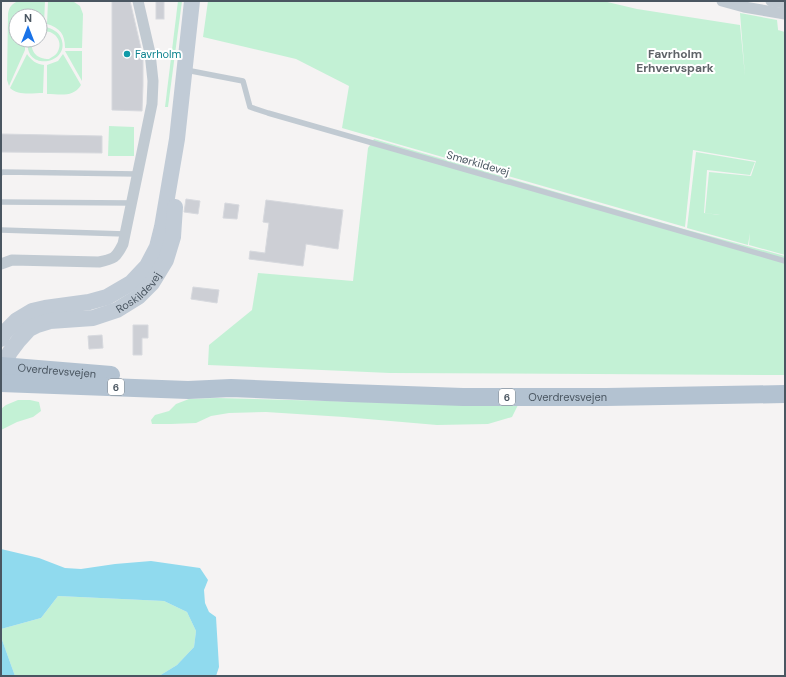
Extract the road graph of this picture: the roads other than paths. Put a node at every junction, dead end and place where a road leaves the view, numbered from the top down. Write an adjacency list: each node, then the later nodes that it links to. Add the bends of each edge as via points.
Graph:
1 (138, 1): 9 (street, via 150,53 153,81 152,104)
2 (192, 1): 7 (street, Roskildevej)
3 (722, 1): 6 (street)
4 (771, 1): 5 (street)
5 (785, 4)
6 (785, 14)
7 (184, 70): 14 (lane, Smørkildevej, via 243,81 250,107 268,113); 16 (street, Roskildevej, via 176,140 174,230 166,260 152,283 138,297 117,310)
8 (1, 173): 9 (lane)
9 (137, 174): 11 (street)
10 (1, 202): 11 (lane)
11 (131, 203): 13 (street)
12 (1, 230): 13 (lane)
13 (125, 234): 15 (street, via 118,255 110,260 12,260)
14 (785, 260)
15 (1, 264)
16 (110, 304): 17 (street, Roskildevej, via 89,302 32,311 16,320); 18 (street, Roskildevej, via 93,318 50,321 29,329 10,352)
17 (1, 338)
18 (1, 371): 19 (main road, Overdrevsvejen, via 94,378 128,377); 19 (main road, Overdrevsvejen / 6, via 188,390)
19 (231, 388): 20 (main road, Overdrevsvejen / 6, via 464,397)
20 (785, 394)

